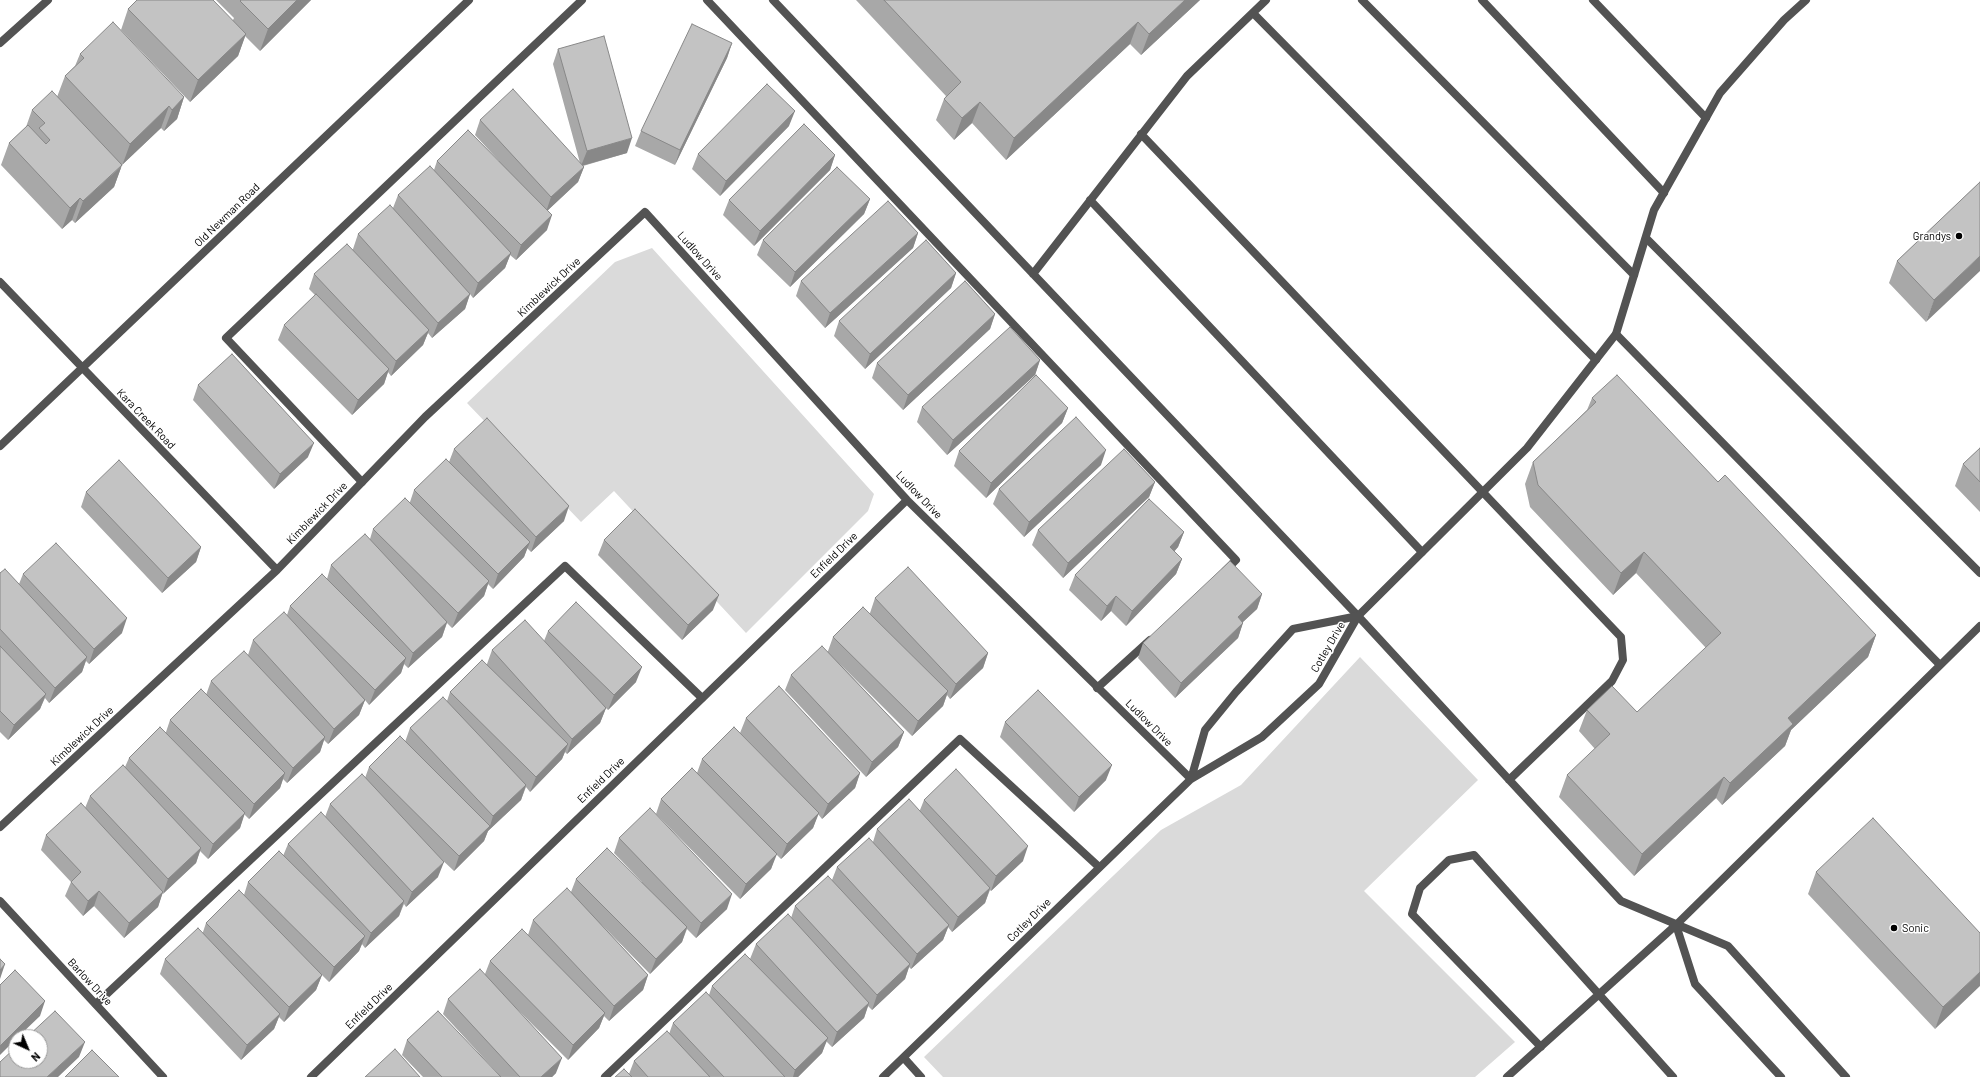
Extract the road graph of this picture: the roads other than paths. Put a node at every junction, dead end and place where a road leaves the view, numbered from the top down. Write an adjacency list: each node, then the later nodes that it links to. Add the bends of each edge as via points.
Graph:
1 (48, 0): 12 (street)
2 (469, 0): 24 (street, Old Newman Road)
3 (582, 0): 26 (street, via 226,338)
4 (707, 0): 32 (street, via 1236,560)
5 (773, 0): 19 (street)
6 (1266, 0): 11 (street)
7 (1362, 0): 20 (street)
8 (1482, 0): 15 (street)
9 (1593, 0): 13 (street)
10 (1806, 0): 13 (street, via 1784,20 1720,92)
11 (1253, 13): 14 (street, via 1188,76); 23 (street)
12 (0, 43)
13 (1706, 118): 15 (street)
14 (1141, 134): 16 (street); 27 (street)
15 (1664, 193): 18 (street, via 1654,210)
16 (1090, 200): 19 (street); 29 (street)
17 (645, 212): 26 (street, Kimblewick Drive, via 425,417); 28 (street, Ludlow Drive)
18 (1646, 238): 20 (street); 31 (street)
19 (1033, 274): 33 (street)
20 (1634, 275): 22 (street)
21 (0, 282): 24 (street, Kara Creek Road)
22 (1616, 334): 23 (street); 36 (street)
23 (1596, 360): 27 (street, via 1528,448)
24 (81, 369): 25 (street, Old Newman Road); 30 (street, Kara Creek Road)
25 (0, 446)
26 (362, 482): 30 (street, Kimblewick Drive)
27 (1483, 492): 29 (street); 40 (street, via 1621,637 1623,660 1612,681)
28 (907, 500): 37 (street, Ludlow Drive); 38 (street, Enfield Drive)
29 (1422, 552): 33 (street)
30 (277, 570): 41 (street, Kimblewick Drive)
31 (1980, 573)
32 (1219, 576)
33 (1358, 616): 39 (street, Cotley Drive, via 1319,684 1262,737); 39 (street, Cotley Drive, via 1293,629 1205,730); 40 (street)
34 (1980, 626): 36 (street)
35 (1155, 635): 37 (street)
36 (1940, 665): 44 (street)
37 (1097, 688): 39 (street, Ludlow Drive)
38 (702, 698): 46 (street, via 565,566); 50 (street, Enfield Drive)
39 (1190, 779): 42 (street, Cotley Drive)
40 (1509, 780): 44 (street, via 1621,901)
41 (0, 826)
42 (1099, 866): 48 (street, Cotley Drive); 51 (street, via 960,739)
43 (0, 901): 46 (street, Barlow Drive)
44 (1676, 925): 45 (street); 56 (street, via 1695,984); 57 (street, via 1728,946)
45 (1599, 996): 47 (street); 47 (street, via 1474,856 1449,860 1420,888 1412,914); 55 (street)
46 (96, 1004): 49 (street, Barlow Drive)
47 (1541, 1048): 54 (street)
48 (904, 1058): 52 (street, Cotley Drive); 53 (street)
49 (163, 1077)
50 (311, 1077)
51 (605, 1077)
52 (883, 1077)
53 (921, 1077)
54 (1507, 1077)
55 (1673, 1077)
56 (1782, 1077)
57 (1846, 1077)

